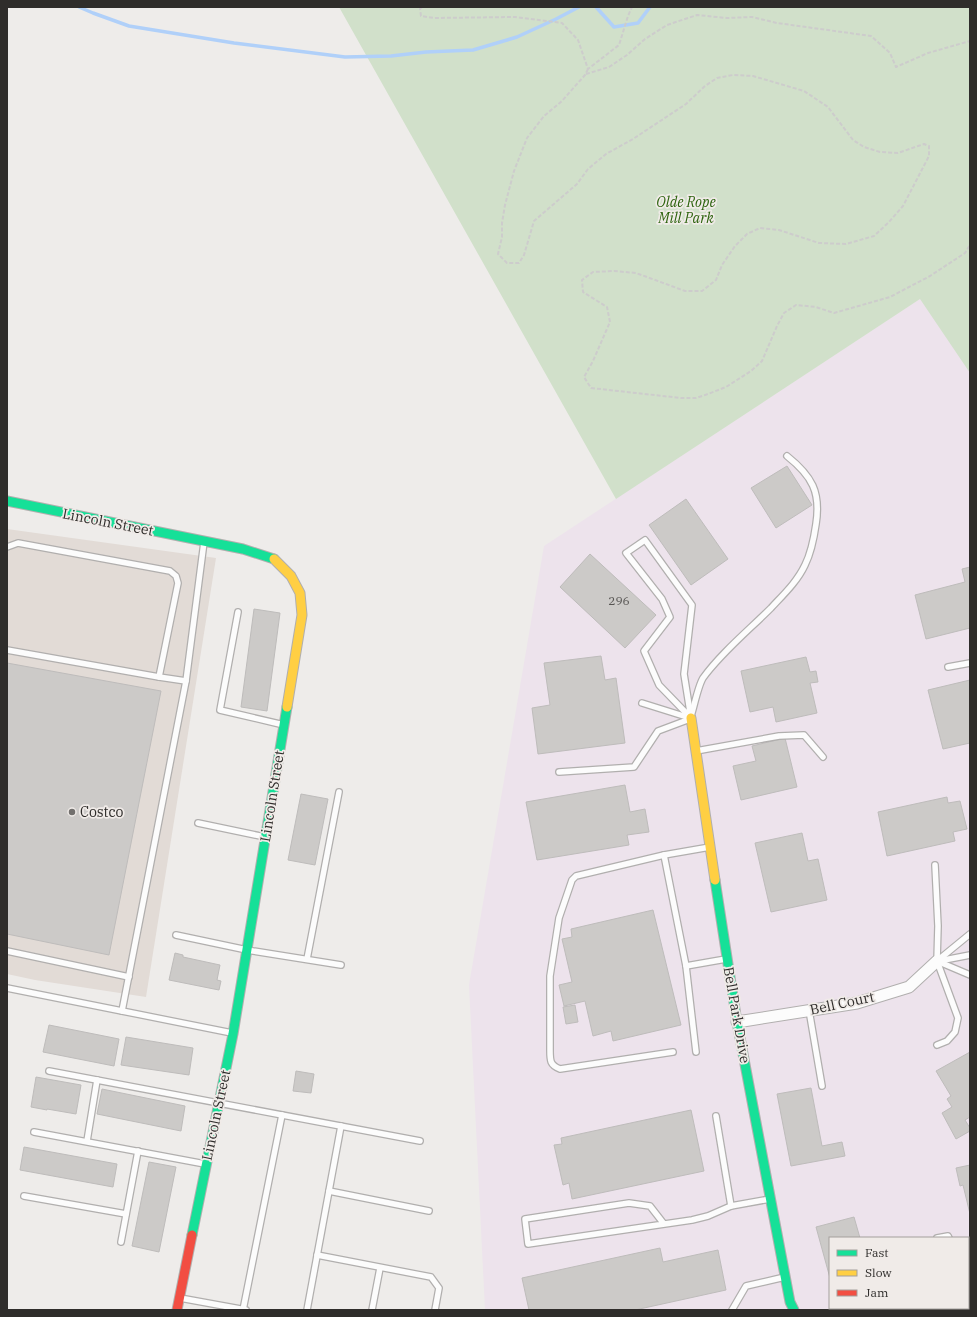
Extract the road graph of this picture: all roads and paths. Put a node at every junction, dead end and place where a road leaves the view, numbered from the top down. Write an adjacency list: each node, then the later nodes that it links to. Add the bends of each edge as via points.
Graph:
1 (422, 7): 4 (path, via 421,16 434,18 515,17 562,23 578,40)
2 (632, 7): 4 (path, via 619,45)
3 (970, 41): 5 (path, via 928,53 896,67 890,53 871,36 752,17 697,15 667,25 645,39 628,56 609,67)
4 (588, 69): 5 (path)
5 (585, 75): 6 (path, via 562,101 544,116 527,138 514,171 502,223 498,254 507,263 519,263 524,255 534,221 577,184 588,168 686,104 717,78 733,75 754,76 804,91 828,107 853,140 864,147 880,152 898,153 924,144 929,146 928,156 903,206 874,236 846,244 819,243 779,230 760,228 747,234 734,246 716,280 702,291 685,292 636,273 594,272 582,280 583,292 607,307 610,322 584,377 592,388 681,398 696,398 708,394 726,387 762,361 784,313 796,305 816,306 834,313 890,296 936,272 965,253)
6 (970, 245)
7 (787, 456): 18 (lane, via 799,465 811,481 818,498 814,538 805,565 788,590 725,653 702,680)
8 (7, 502): 9 (street, Lincoln Street)
9 (204, 541): 16 (lane); 19 (street, Lincoln Street, via 275,559 291,576 300,593 302,615)
10 (7, 547): 15 (lane, via 18,542 170,571 176,576 178,583)
11 (238, 612): 19 (lane, via 220,710)
12 (7, 650): 15 (lane)
13 (970, 663): 14 (lane)
14 (948, 667)
15 (158, 677): 16 (lane)
16 (186, 682): 40 (lane)
17 (642, 703): 18 (lane)
18 (691, 718): 18 (lane, via 684,674 692,605 645,540 626,553 662,599 670,617 644,651 659,684); 20 (street, Bell Park Drive); 22 (lane, via 658,731 634,767)
19 (284, 726): 25 (street, Lincoln Street)
20 (696, 751): 21 (lane, via 779,736 804,735); 26 (street, Bell Park Drive)
21 (823, 757)
22 (559, 772)
23 (339, 792): 35 (lane)
24 (198, 824): 25 (lane)
25 (265, 837): 31 (street, Lincoln Street)
26 (710, 847): 27 (lane); 34 (street, Bell Park Drive)
27 (664, 855): 38 (lane); 47 (lane, via 582,873 572,880 559,918 550,976 550,1061 554,1067 560,1069)
28 (935, 865): 36 (lane)
29 (970, 934): 36 (lane)
30 (176, 935): 31 (lane)
31 (247, 950): 35 (lane); 45 (street, Lincoln Street)
32 (7, 951): 40 (lane)
33 (970, 955): 36 (lane)
34 (728, 959): 38 (lane); 44 (street, Bell Park Drive)
35 (307, 960): 37 (lane)
36 (937, 961): 39 (lane); 42 (street, Bell Court, via 909,986 857,1003); 46 (lane, via 958,1018 955,1032 947,1041)
37 (341, 965)
38 (686, 966): 48 (lane)
39 (970, 975)
40 (129, 977): 43 (lane)
41 (7, 988): 43 (lane)
42 (809, 1010): 44 (street, Bell Court); 51 (lane)
43 (122, 1011): 45 (lane)
44 (737, 1022): 63 (street, Bell Park Drive)
45 (233, 1034): 52 (street, Lincoln Street)
46 (937, 1045)
47 (673, 1052)
48 (696, 1052)
49 (49, 1071): 50 (lane)
50 (97, 1080): 52 (lane); 57 (lane)
51 (822, 1086)
52 (218, 1103): 53 (lane); 60 (street, Lincoln Street)
53 (282, 1115): 55 (lane); 74 (lane)
54 (716, 1116): 64 (lane)
55 (341, 1126): 58 (lane); 61 (lane)
56 (34, 1132): 57 (lane)
57 (86, 1141): 59 (lane)
58 (420, 1141)
59 (138, 1151): 60 (lane); 66 (lane)
60 (206, 1164): 72 (street, Lincoln Street)
61 (329, 1191): 65 (lane); 69 (lane)
62 (24, 1196): 66 (lane)
63 (770, 1199): 64 (lane); 71 (street, Bell Park Drive)
64 (731, 1206): 67 (lane, via 708,1216)
65 (429, 1211)
66 (126, 1214): 68 (lane)
67 (664, 1224): 67 (lane, via 650,1206 629,1203 525,1219 528,1244)
68 (121, 1242)
69 (317, 1255): 70 (lane); 75 (lane)
70 (380, 1268): 76 (lane); 77 (lane, via 431,1277 439,1288)
71 (785, 1277): 78 (lane, via 746,1286); 79 (street, Bell Park Drive)
72 (180, 1298): 73 (street, Lincoln Street); 74 (lane)
73 (177, 1310)
74 (244, 1310)
75 (307, 1310)
76 (372, 1310)
77 (435, 1310)
78 (732, 1310)
79 (794, 1310)

